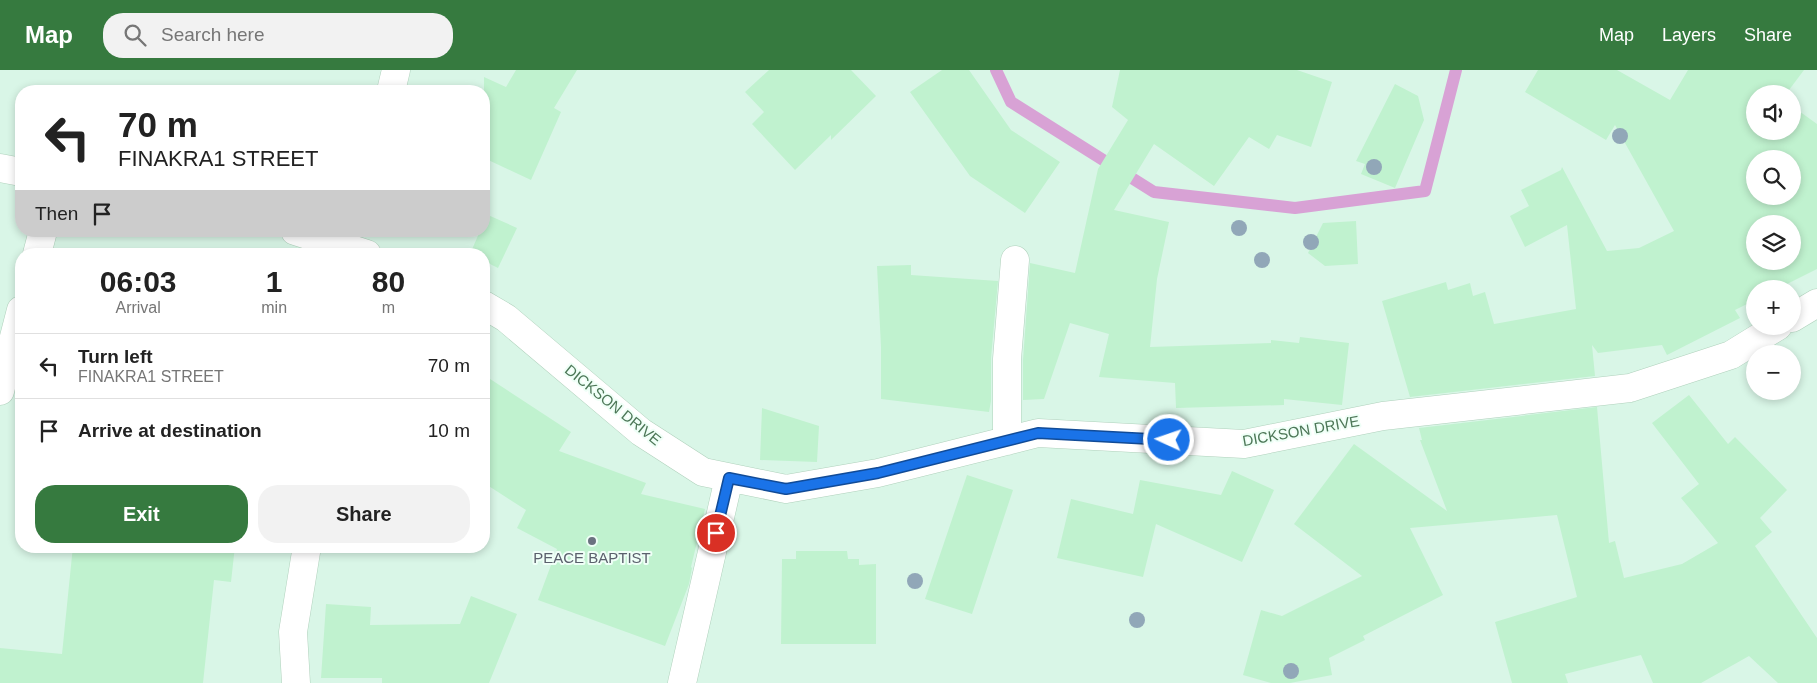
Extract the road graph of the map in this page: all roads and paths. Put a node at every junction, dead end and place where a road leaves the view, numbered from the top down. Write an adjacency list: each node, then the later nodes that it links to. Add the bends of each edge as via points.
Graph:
1 (396, 70): 2 (street)
2 (392, 85)
3 (0, 168): 4 (street)
4 (15, 171)
5 (317, 237): 6 (street)
6 (354, 247)
7 (1015, 260): 14 (street, via 1007,359)
8 (1817, 303): 10 (street)
9 (490, 309): 15 (street, DICKSON DRIVE, via 506,318 641,432 704,472)
10 (1801, 313)
11 (15, 333): 13 (street)
12 (1763, 335): 14 (street, DICKSON DRIVE, via 1731,355 1630,388 1383,416 1244,444 1038,433)
13 (0, 392)
14 (1007, 441): 15 (street, DICKSON DRIVE, via 878,473 786,489)
15 (729, 478): 18 (street)
16 (306, 553): 17 (street, via 293,632)
17 (296, 683)
18 (682, 683)

